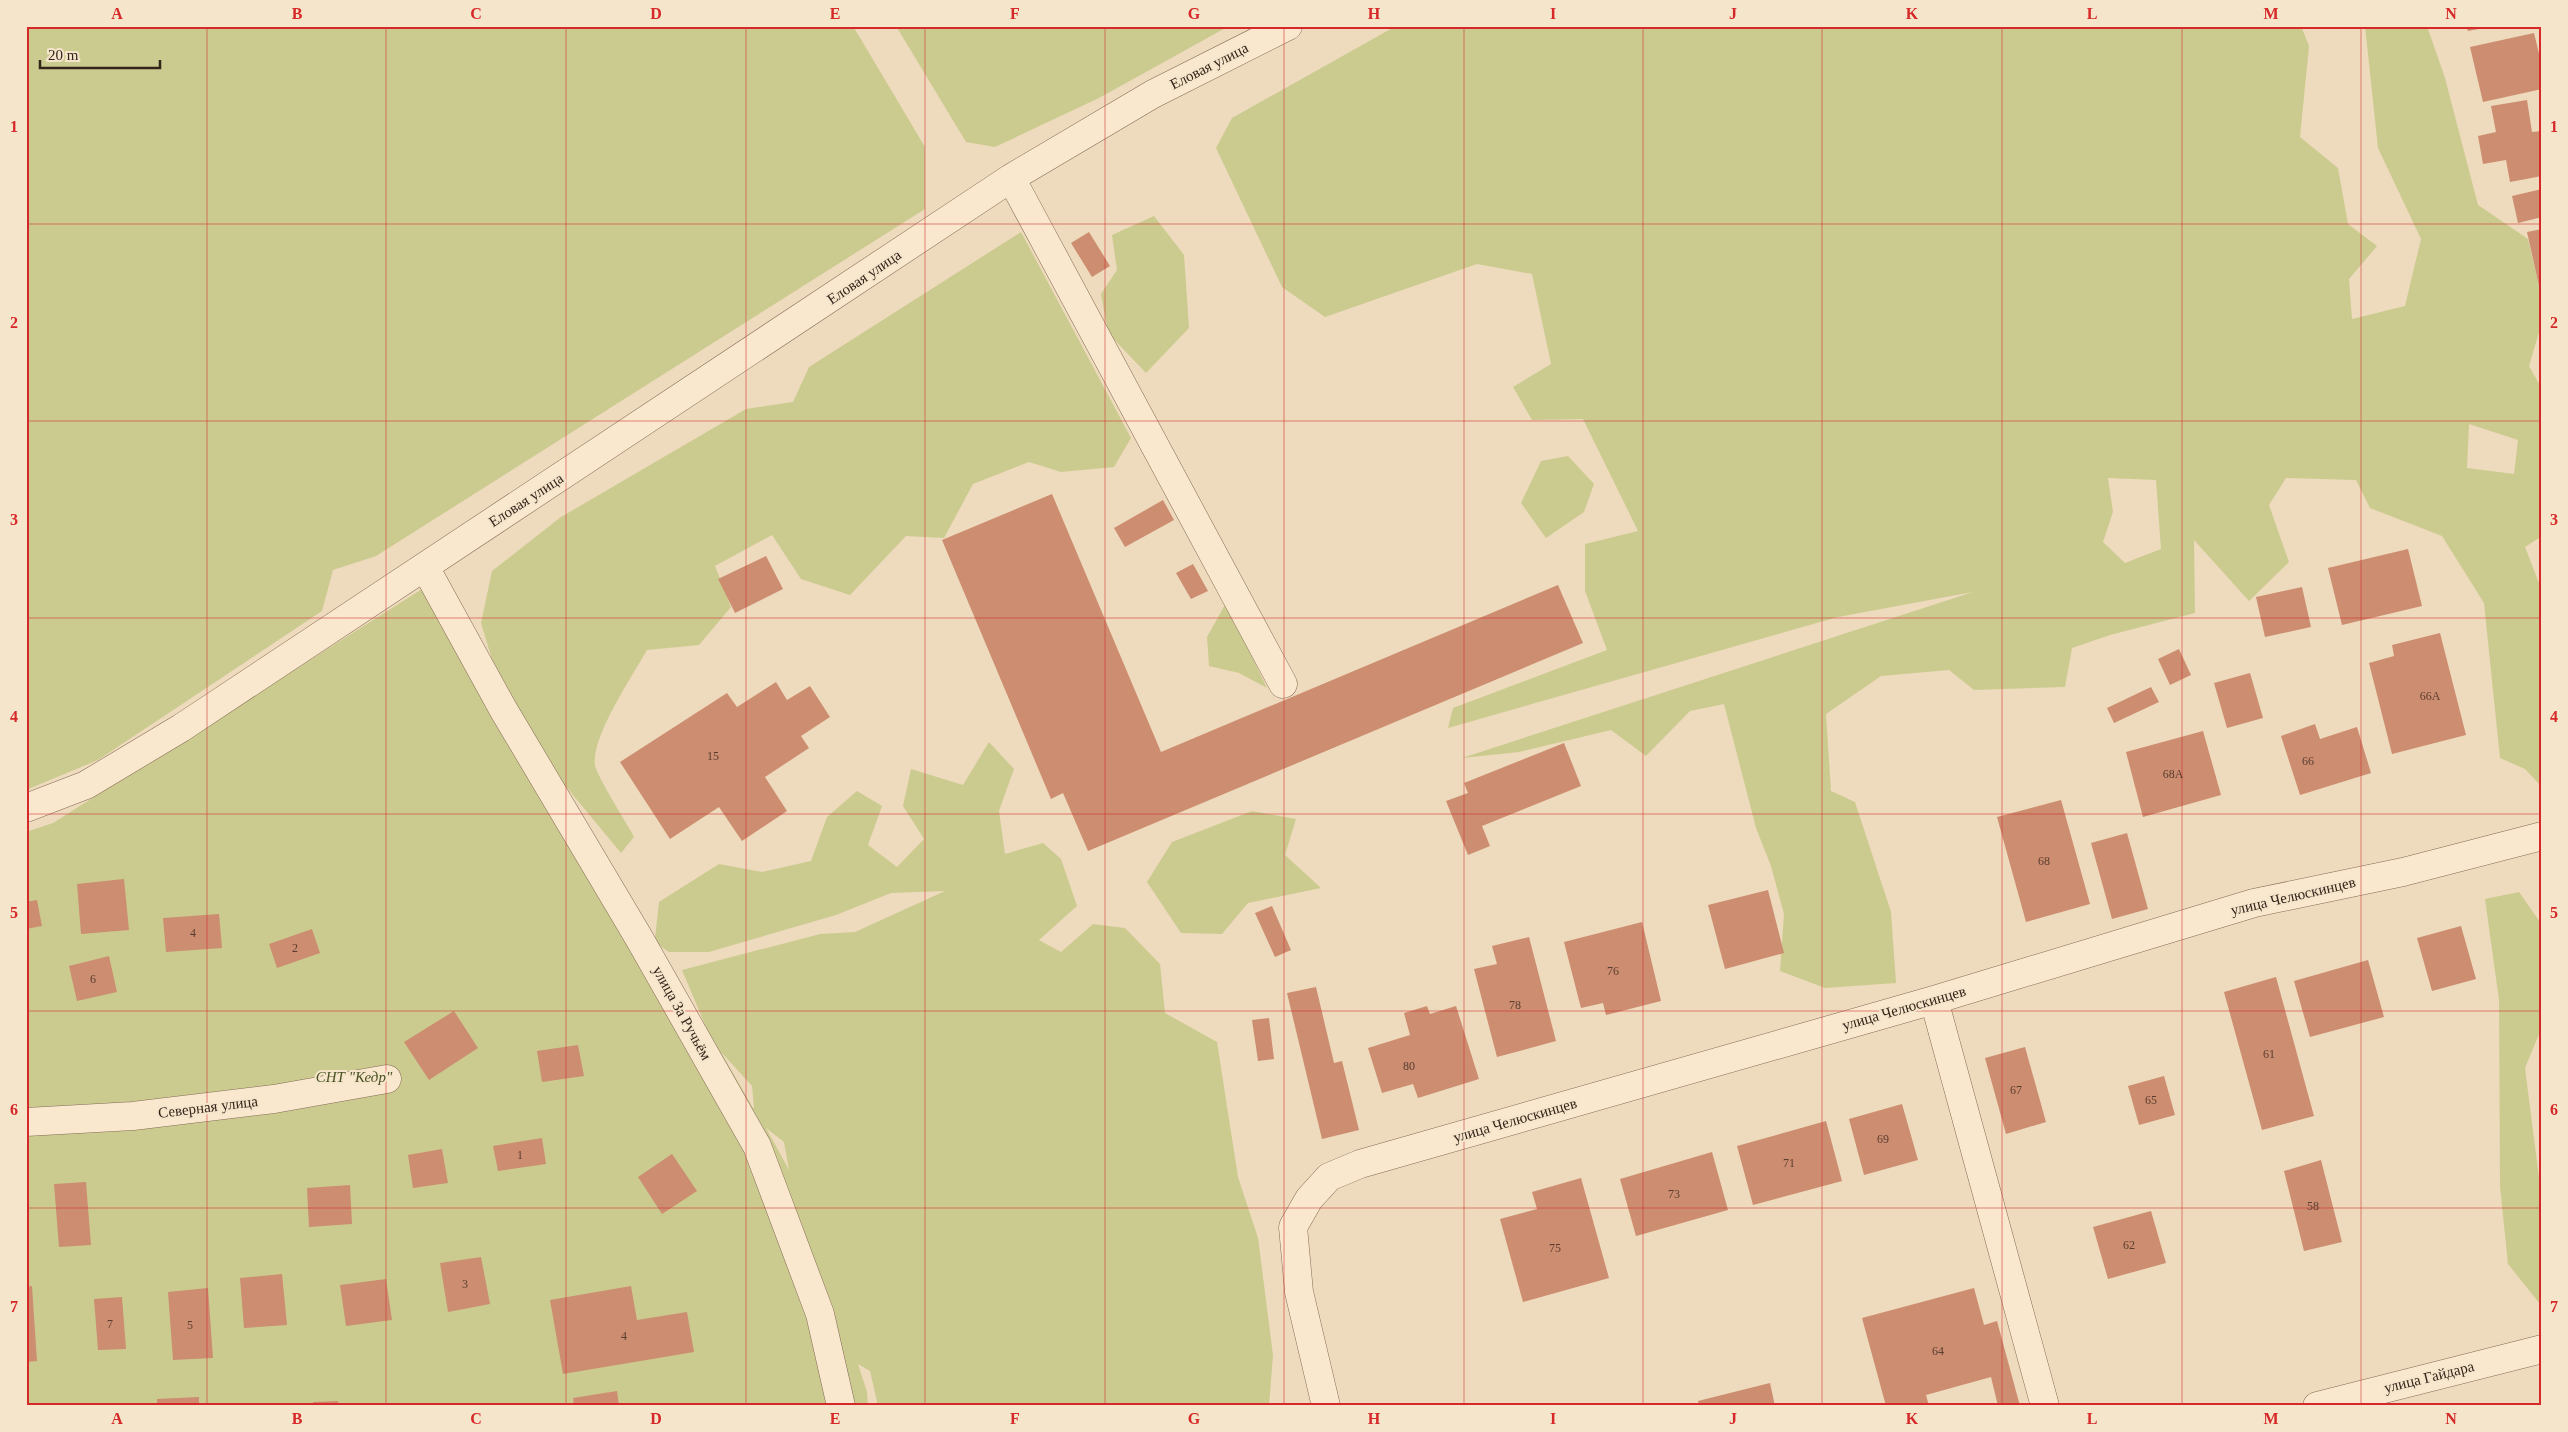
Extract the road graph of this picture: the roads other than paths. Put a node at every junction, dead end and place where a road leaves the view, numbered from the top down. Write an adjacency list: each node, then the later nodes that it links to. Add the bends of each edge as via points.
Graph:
1 (1288, 26): 2 (street, Еловая улица, via 1153,94)
2 (1011, 178): 3 (street, Еловая улица); 4 (street)
3 (425, 566): 5 (street, Еловая улица, via 181,728 86,785); 11 (street, улица За Ручьём, via 503,709 639,938 757,1146 820,1314)
4 (1283, 684)
5 (26, 808)
6 (2542, 836): 7 (street, улица Челюскинцев, via 2403,872 2254,903)
7 (1934, 1000): 12 (street, улица Челюскинцев, via 1360,1164 1329,1177 1309,1199 1293,1227 1299,1292); 13 (street)
8 (387, 1079): 9 (street, Северная улица, via 274,1099 133,1116)
9 (26, 1122)
10 (2542, 1349): 14 (street, улица Гайдара)
11 (841, 1406)
12 (1326, 1406)
13 (2045, 1406)
14 (2317, 1406)

